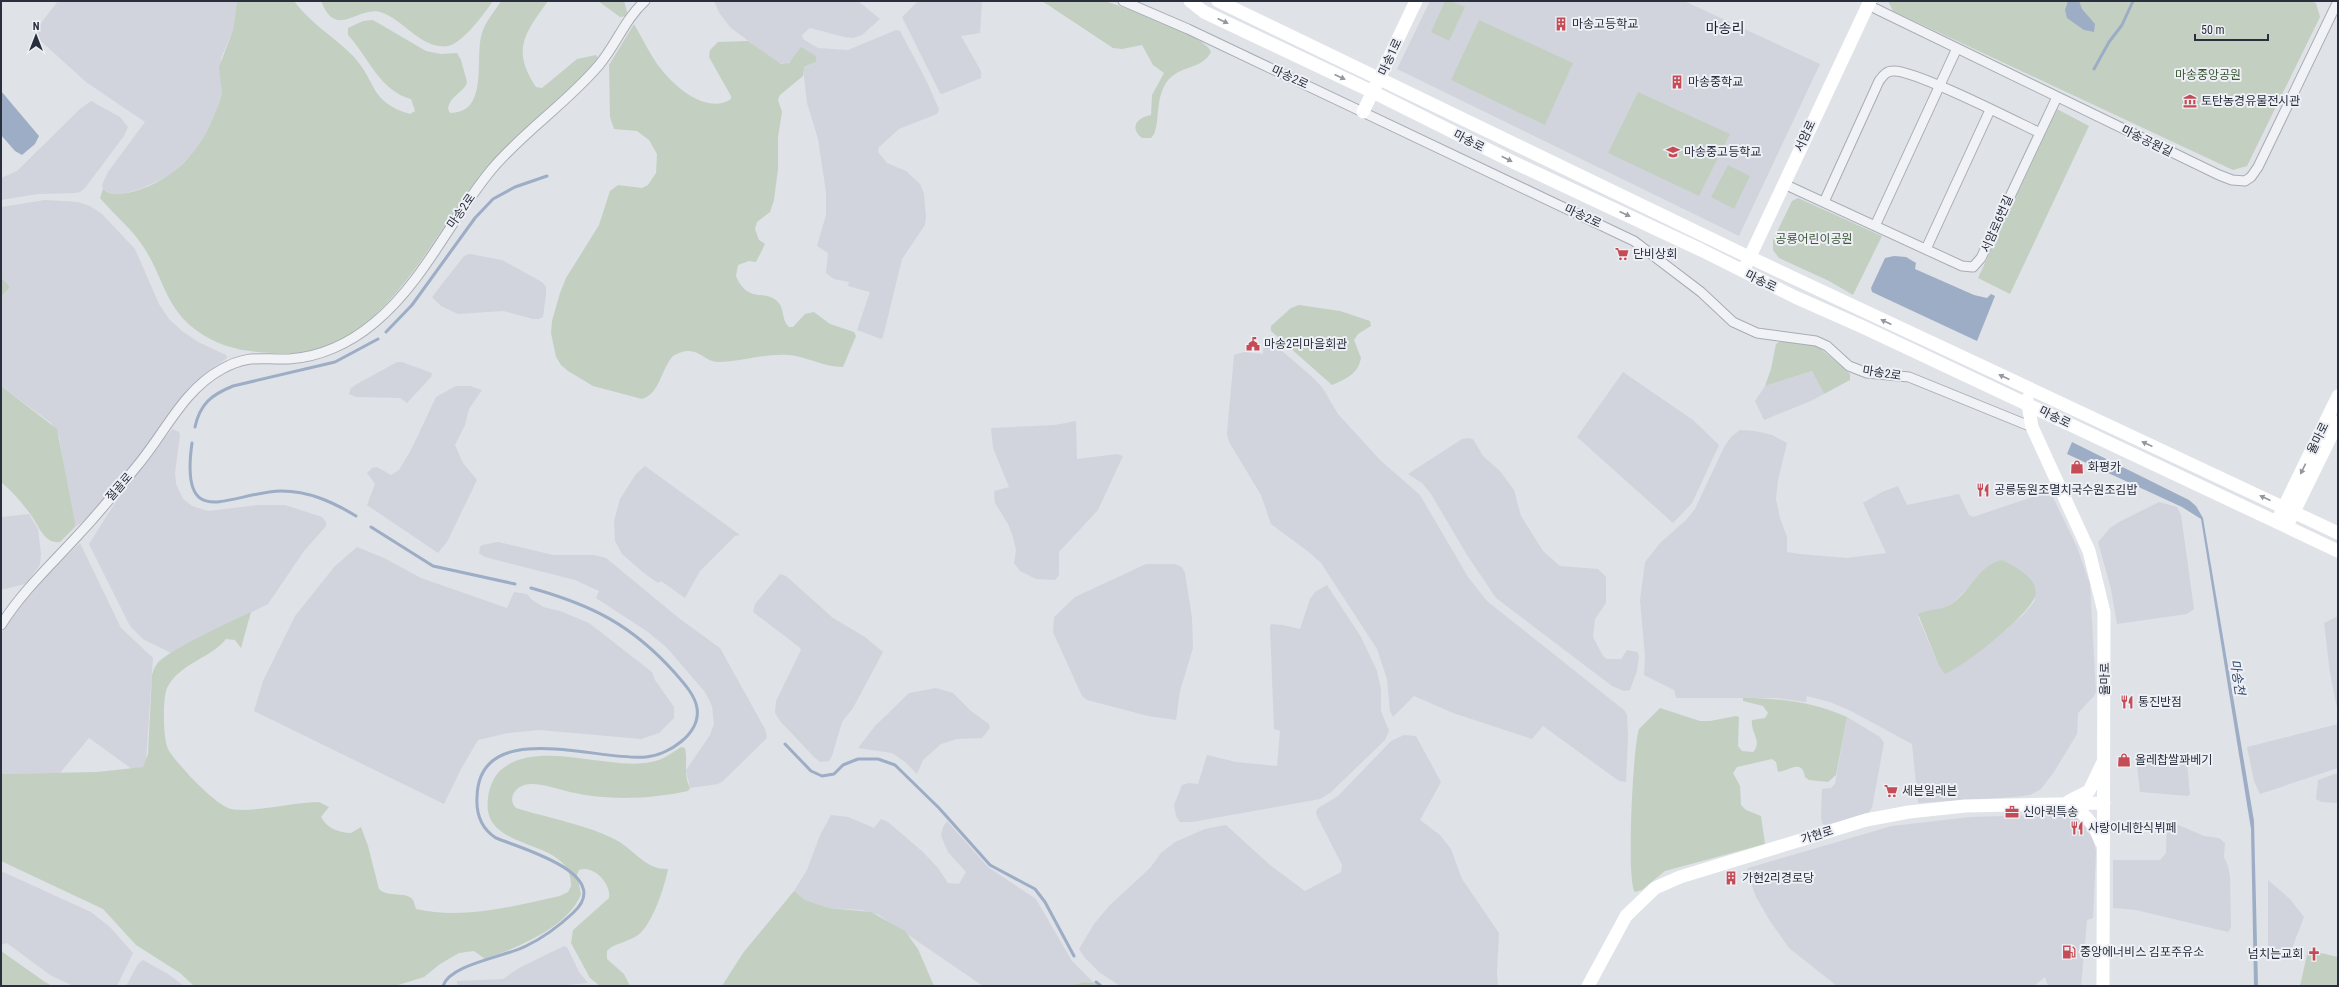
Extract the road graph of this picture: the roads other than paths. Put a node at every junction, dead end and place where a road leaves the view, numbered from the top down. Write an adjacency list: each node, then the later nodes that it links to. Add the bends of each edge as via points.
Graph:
1 (644, 1): 21 (street, 마송2로, via 633,13 594,72 494,166 413,280 373,324 322,354 289,359)
2 (1123, 1): 13 (street, 마송2로)
3 (1190, 1): 9 (street, 마송로, one-way to 9, via 1209,14)
4 (1218, 1): 9 (street, 마송로)
5 (1416, 1): 9 (street, 마송1로)
6 (2338, 1): 11 (street, 마송공원길, via 2258,167 2246,181 2219,175)
7 (1869, 3): 8 (street, 마송공원길); 15 (street, 서암로)
8 (1957, 48): 10 (street); 11 (street, 마송공원길)
9 (1376, 86): 13 (street, 마송1로); 19 (street, 마송로); 20 (street, 마송로, one-way to 20, via 1512,162)
10 (1939, 86): 12 (street); 16 (street, via 1903,72 1892,70 1884,74); 17 (street)
11 (2057, 97): 14 (street, 서암로6번길)
12 (1990, 110): 14 (street); 18 (street)
13 (1363, 112): 26 (street, 마송2로, via 1634,241 1669,266 1745,329 1779,337 1816,341 1827,346 1849,366 1867,373 1909,378)
14 (2040, 133): 18 (street, 서암로6번길, via 1978,263 1973,267 1962,266)
15 (1784, 184): 16 (street, 서암로6번길); 19 (street, 서암로)
16 (1824, 202): 17 (street, 서암로6번길)
17 (1876, 226): 18 (street, 서암로6번길)
18 (1926, 249)
19 (1749, 258): 20 (street, 서암로); 22 (street, 마송로, one-way to 19)
20 (1743, 272): 24 (street, 마송로)
21 (244, 358): 31 (street, 절골로, via 221,369 191,392 137,466 81,532 33,582)
22 (2025, 387): 24 (street, 율마로); 27 (street, 마송로, one-way to 22)
23 (2338, 396): 27 (street, 율마로, one-way to 27)
24 (2028, 404): 26 (street, 율마로); 28 (street, 마송로)
25 (2338, 422): 27 (street, 율마로)
26 (2032, 427): 32 (street, 율마로, via 2089,551 2102,598 2105,626)
27 (2289, 509): 28 (street, 율마로); 29 (street, 마송로)
28 (2282, 525): 30 (street, 마송로)
29 (2338, 533)
30 (2338, 551)
31 (1, 625)
32 (2105, 757): 33 (street, via 2089,791); 34 (street, 율마로)
33 (2064, 803): 34 (street, 가현로); 35 (street, via 2079,810 2091,821); 36 (street, 가현로, via 1965,806 1866,820 1680,877 1655,888 1626,916)
34 (2104, 803): 35 (street, 율마로)
35 (2104, 848): 37 (street, 율마로)
36 (1588, 986)
37 (2103, 986)

